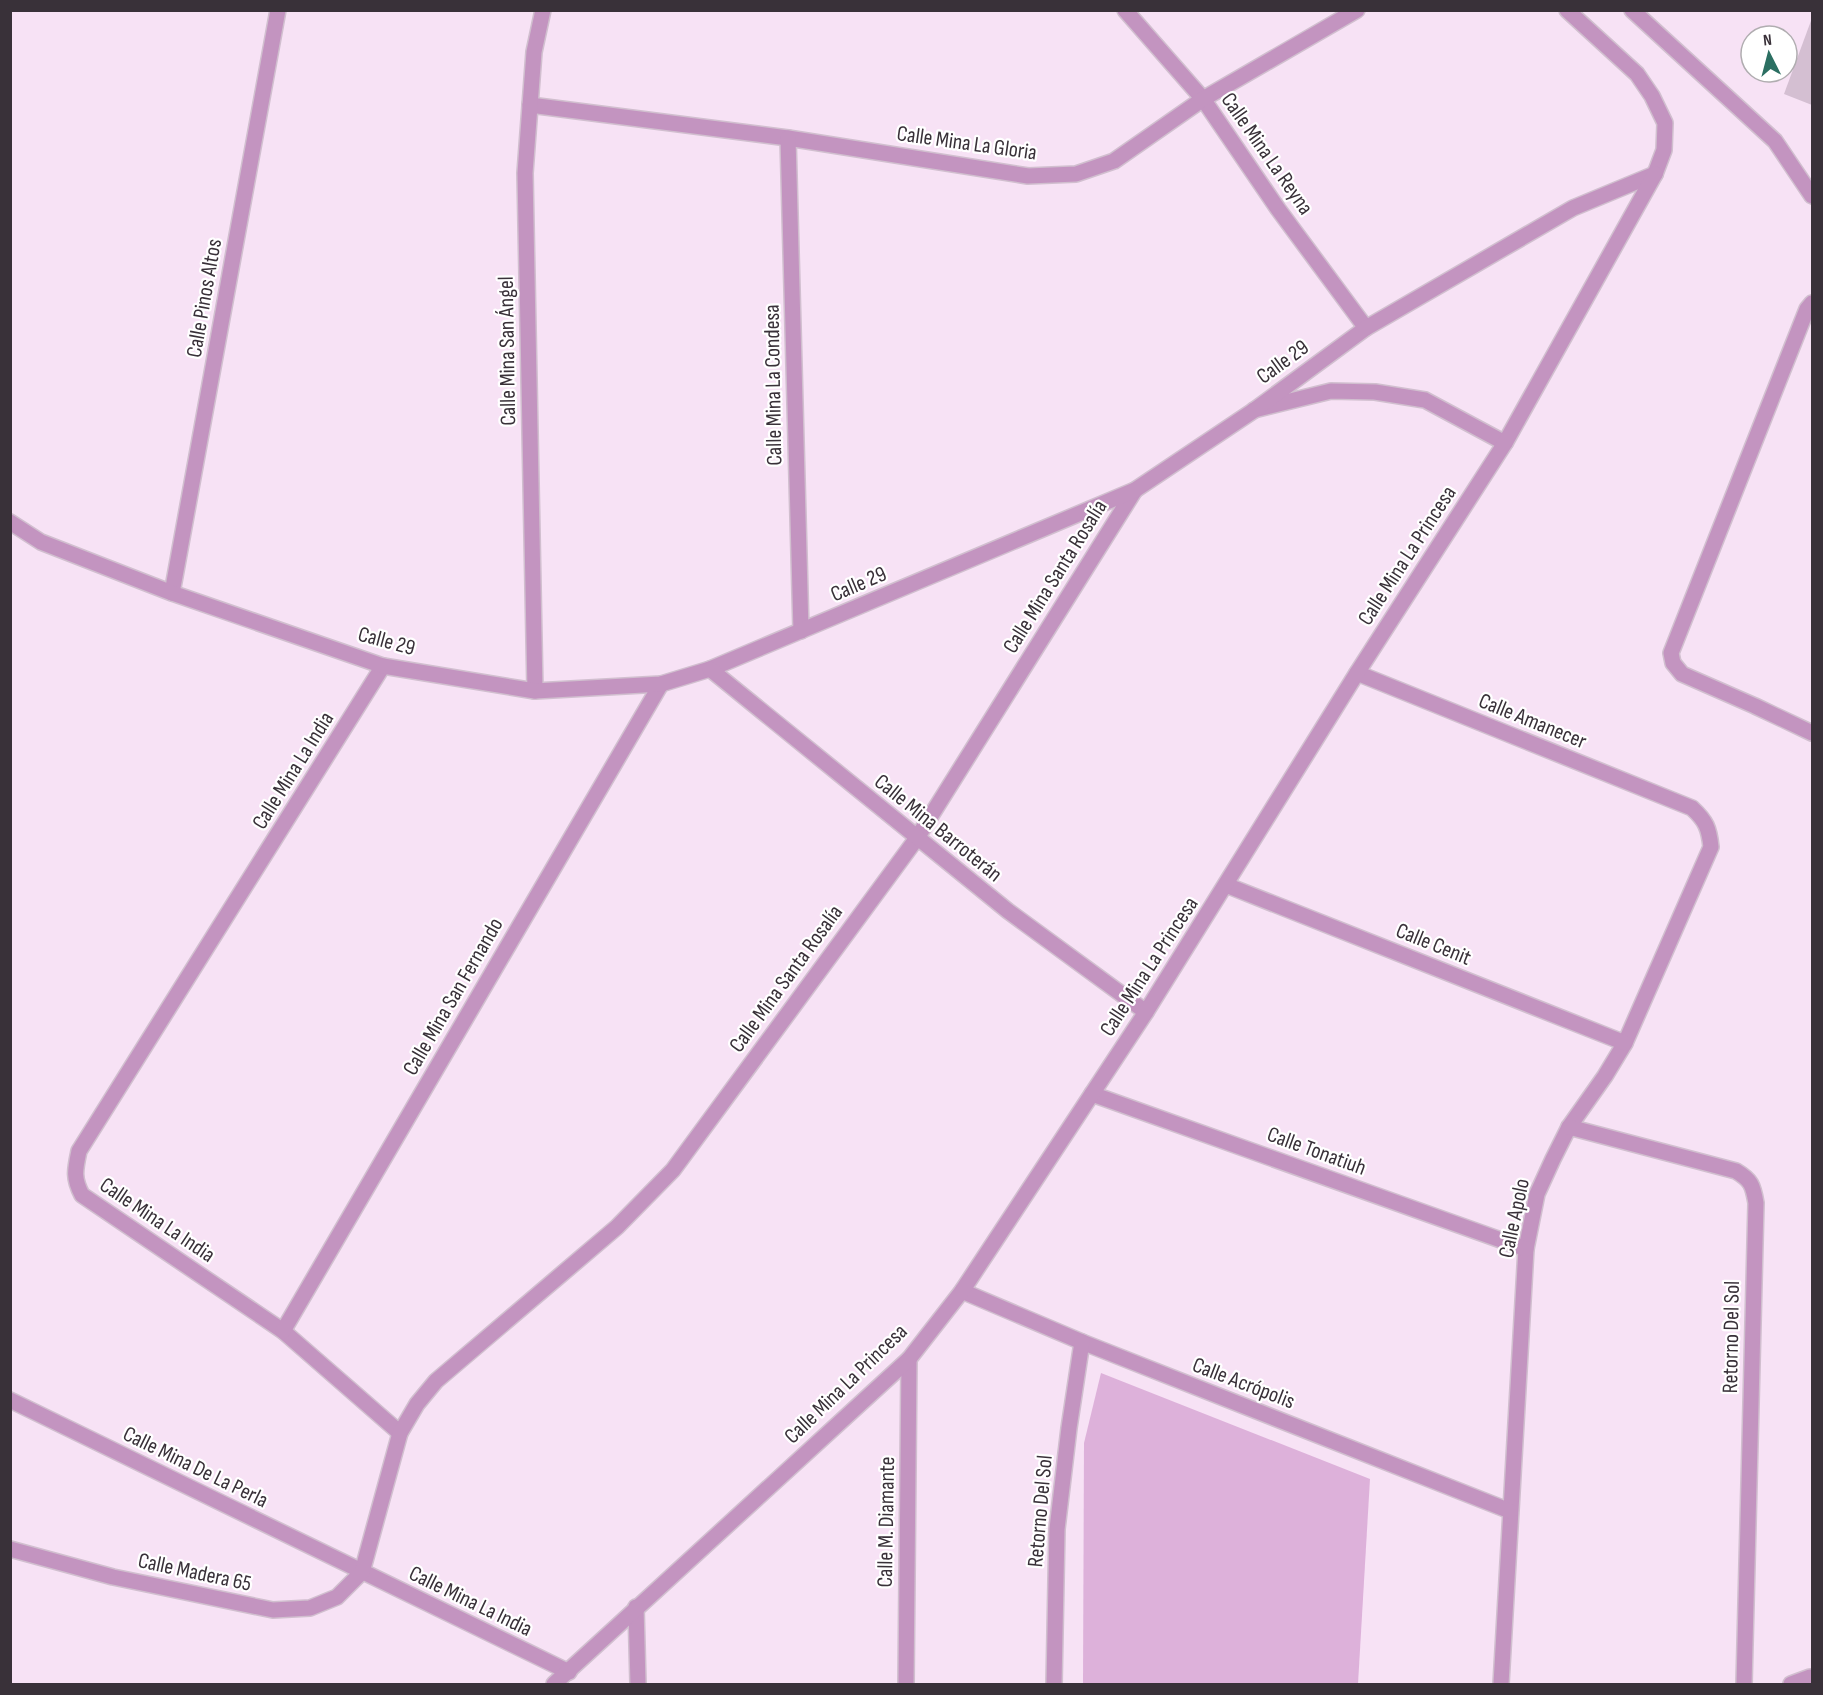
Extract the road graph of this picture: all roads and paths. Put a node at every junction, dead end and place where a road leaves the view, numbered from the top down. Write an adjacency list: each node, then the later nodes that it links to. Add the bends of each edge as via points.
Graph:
1 (278, 10): 18 (street, Calle Pinos Altos)
2 (543, 10): 8 (street, Calle Mina San Ángel, via 534,52)
3 (1125, 10): 7 (street, Calle Mina La Reyna)
4 (1357, 10): 7 (street, Calle Mina La Gloria)
5 (1567, 10): 10 (street, Calle Mina La Princesa, via 1637,74 1652,96 1665,123 1664,150)
6 (1632, 10): 11 (street, via 1775,141)
7 (1203, 99): 9 (street, Calle Mina La Gloria, via 1113,161 1076,174 1029,176); 13 (street, Calle Mina La Reyna)
8 (530, 105): 9 (street, Calle Mina La Gloria); 24 (street, Calle Mina San Ángel, via 525,173)
9 (788, 138): 19 (street, Calle Mina La Condesa)
10 (1655, 174): 13 (street, Calle 29, via 1573,208); 15 (street, Calle Mina La Princesa)
11 (1812, 196)
12 (1812, 303): 25 (street, via 1671,652 1672,663 1682,674)
13 (1366, 328): 14 (street, Calle 29)
14 (1252, 411): 15 (street, via 1331,391 1375,392 1425,400); 16 (street, Calle 29)
15 (1504, 443): 22 (street, Calle Mina La Princesa)
16 (1135, 490): 19 (street, Calle 29); 27 (street, Calle Mina Santa Rosalía)
17 (10, 522): 18 (street, Calle 29, via 41,542)
18 (172, 593): 20 (street, Calle 29)
19 (801, 631): 21 (street, Calle 29)
20 (383, 666): 24 (street, Calle 29); 35 (street, Calle Mina La India, via 79,1151 76,1168 76,1183 82,1195)
21 (710, 669): 23 (street, Calle 29); 27 (street, Calle Mina Barroterán)
22 (1357, 674): 26 (street, Calle Amanecer); 28 (street, Calle Mina La Princesa)
23 (661, 684): 24 (street, Calle 29); 35 (street, Calle Mina San Fernando)
24 (535, 691)
25 (1812, 734)
26 (1692, 808): 30 (street, Calle Apolo, via 1703,819 1711,847)
27 (917, 838): 29 (street, Calle Mina Barroterán, via 1008,911); 39 (street, Calle Mina Santa Rosalía, via 673,1170 617,1227 436,1381)
28 (1226, 885): 29 (street, Calle Mina La Princesa); 30 (street, Calle Cenit)
29 (1146, 1012): 31 (street, Calle Mina La Princesa)
30 (1625, 1043): 32 (street, Calle Apolo)
31 (1092, 1094): 33 (street, Calle Tonatiuh); 34 (street, Calle Mina La Princesa)
32 (1569, 1127): 33 (street, Calle Apolo, via 1536,1194); 51 (street, Retorno Del Sol, via 1736,1171 1753,1187)
33 (1526, 1249): 40 (street, Calle Apolo)
34 (962, 1291): 36 (street, Calle Acrópolis); 37 (street, Calle Mina La Princesa)
35 (283, 1331): 39 (street, Calle Mina La India)
36 (1082, 1342): 40 (street, Calle Acrópolis); 49 (street, Retorno Del Sol, via 1057,1529)
37 (909, 1359): 43 (street, Calle Mina La Princesa); 48 (street, Calle M. Diamante)
38 (10, 1400): 42 (street, Calle Mina De La Perla)
39 (400, 1433): 42 (street)
40 (1510, 1511): 50 (street, Calle Apolo)
41 (10, 1549): 42 (street, Calle Madera 65, via 113,1577 273,1610 310,1608 338,1598)
42 (362, 1572): 44 (street, Calle Mina La India)
43 (636, 1607): 44 (street, Calle Mina La Princesa); 47 (street)
44 (569, 1672): 46 (street, Calle Mina La Princesa)
45 (1810, 1677): 52 (street)
46 (554, 1684)
47 (638, 1684)
48 (906, 1684)
49 (1054, 1684)
50 (1501, 1684)
51 (1744, 1684)
52 (1791, 1684)

